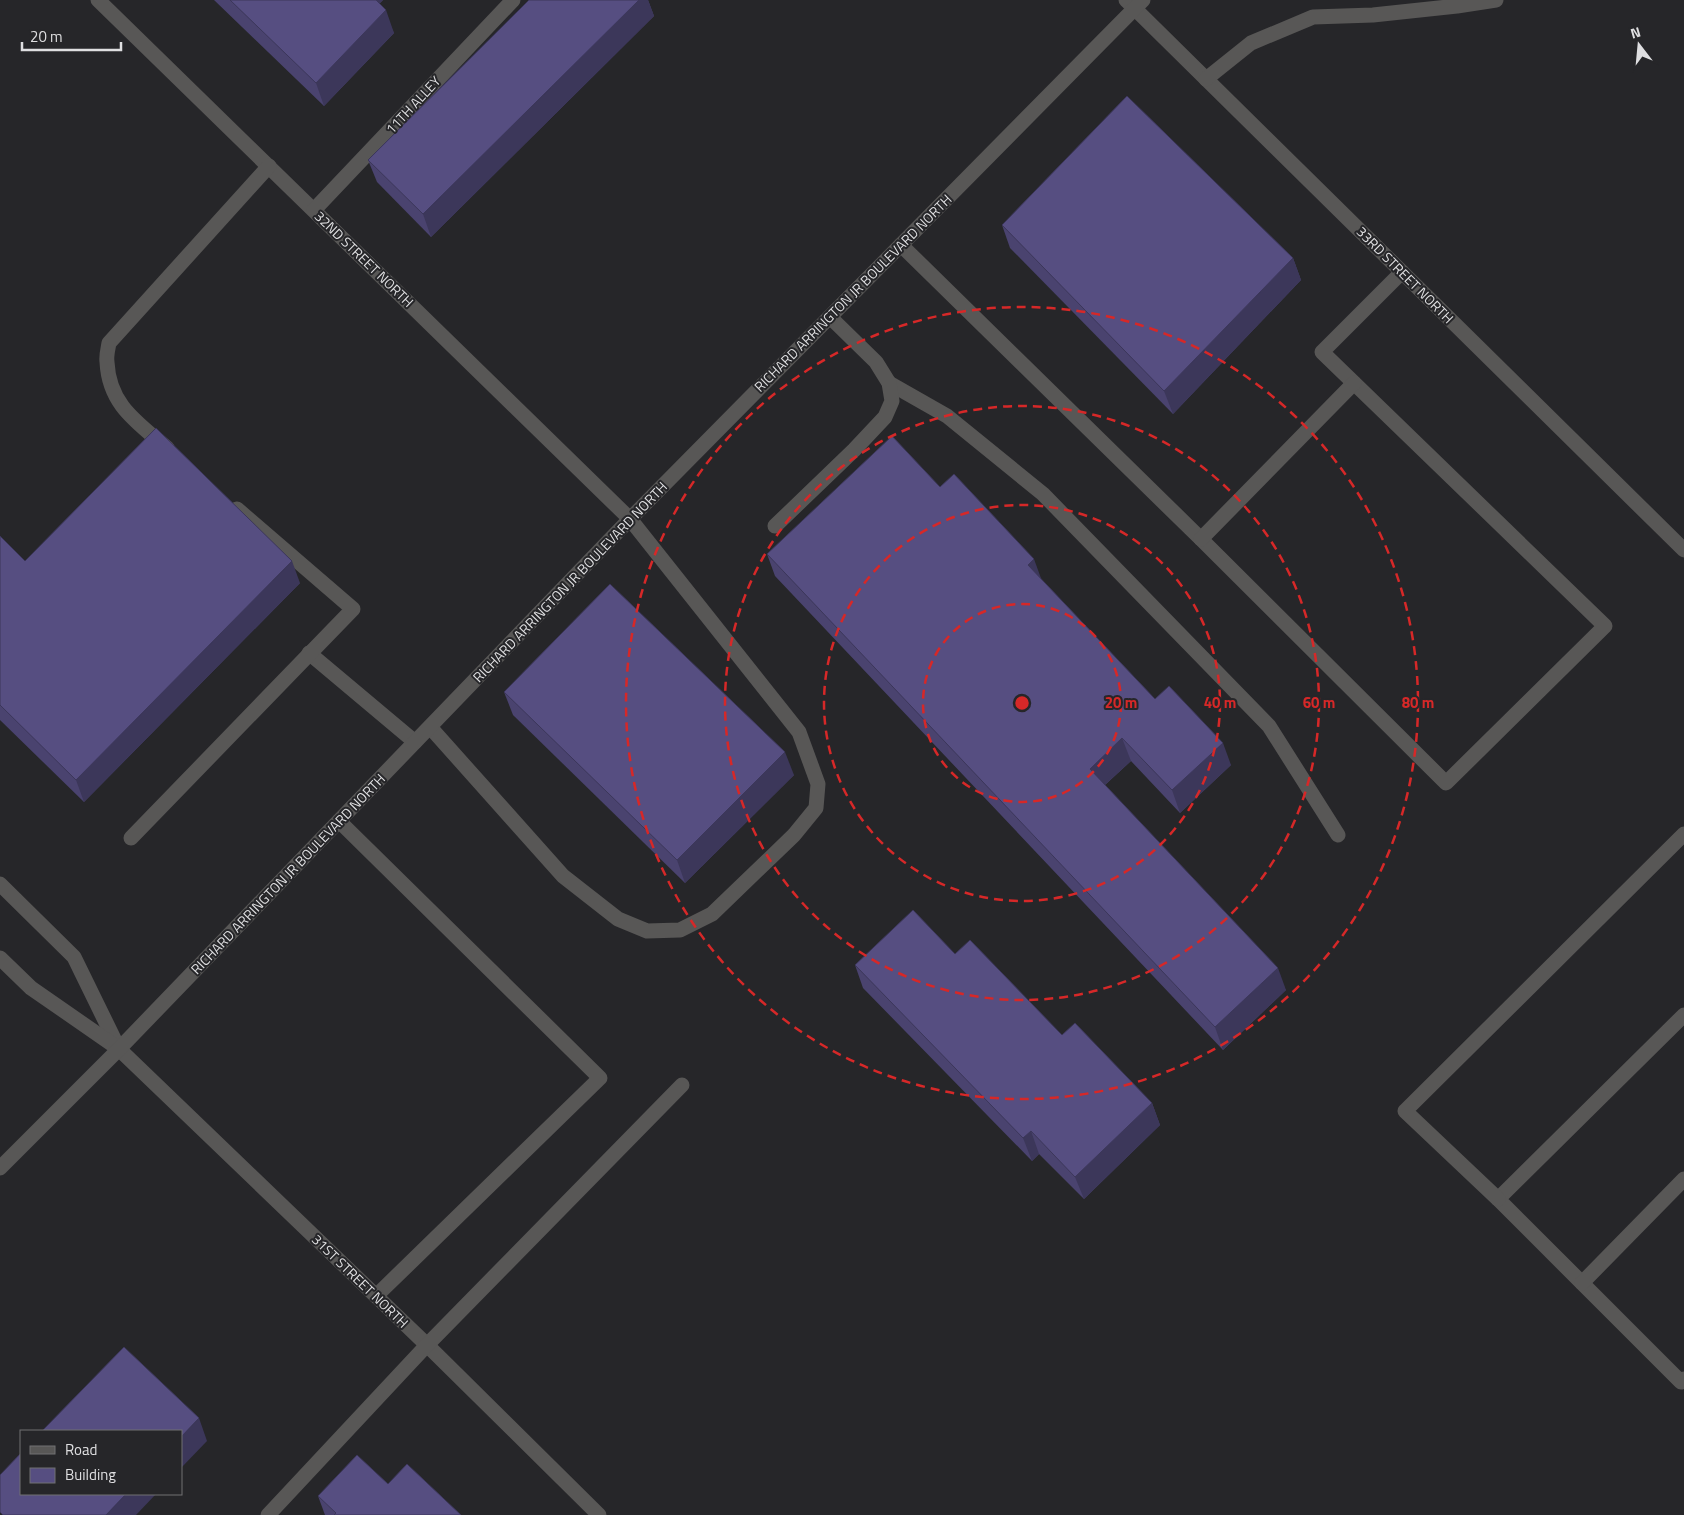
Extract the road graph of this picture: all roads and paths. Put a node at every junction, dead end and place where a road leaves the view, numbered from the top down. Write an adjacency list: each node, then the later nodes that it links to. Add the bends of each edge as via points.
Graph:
1 (98, 0): 6 (street, 32ND STREET NORTH)
2 (513, 0): 7 (street, 11TH ALLEY)
3 (1496, 0): 5 (street, via 1373,15 1313,17 1251,43)
4 (1134, 3): 5 (street, 33RD STREET NORTH); 8 (street, RICHARD ARRINGTON JR BOULEVARD NORTH)
5 (1206, 79): 9 (street, 33RD STREET NORTH)
6 (269, 166): 7 (street, 32ND STREET NORTH); 13 (street, via 109,343 106,361 112,389 125,411)
7 (314, 210): 15 (street, 32ND STREET NORTH)
8 (901, 245): 10 (street, RICHARD ARRINGTON JR BOULEVARD NORTH); 17 (street)
9 (1402, 272): 12 (street, via 1322,352); 18 (street, 33RD STREET NORTH)
10 (830, 317): 11 (street, via 876,362); 15 (street, RICHARD ARRINGTON JR BOULEVARD NORTH)
11 (889, 383): 16 (street, via 892,401 885,417); 24 (street, via 947,416 1043,494 1269,726)
12 (1354, 383): 17 (street); 17 (street, via 1605,626 1446,783)
13 (176, 456)
14 (228, 500): 19 (street, via 352,609)
15 (630, 519): 20 (street, RICHARD ARRINGTON JR BOULEVARD NORTH); 20 (street, 32ND STREET NORTH, via 799,732 818,784 816,808 794,835 712,914 680,930 647,931 618,919 563,876)
16 (775, 526)
17 (1201, 539)
18 (1684, 550)
19 (309, 654): 21 (street); 25 (street)
20 (430, 726): 21 (street, RICHARD ARRINGTON JR BOULEVARD NORTH)
21 (415, 742): 22 (street, RICHARD ARRINGTON JR BOULEVARD NORTH)
22 (339, 821): 29 (street, RICHARD ARRINGTON JR BOULEVARD NORTH); 35 (street, via 600,1078)
23 (1684, 834): 33 (street, via 1405,1111)
24 (1338, 835)
25 (131, 838)
26 (0, 884): 29 (street, 31ST STREET NORTH, via 74,956)
27 (0, 958): 29 (street, 31ST STREET NORTH, via 31,988)
28 (1684, 1015): 33 (street)
29 (119, 1049): 31 (street, RICHARD ARRINGTON JR BOULEVARD NORTH); 35 (street, 31ST STREET NORTH)
30 (682, 1085): 36 (street)
31 (0, 1168)
32 (1684, 1179): 34 (street)
33 (1498, 1199): 34 (street)
34 (1582, 1283): 37 (street)
35 (376, 1296): 36 (street, 31ST STREET NORTH)
36 (427, 1345): 38 (street); 39 (street, 31ST STREET NORTH)
37 (1683, 1382)
38 (268, 1515)
39 (599, 1515)

